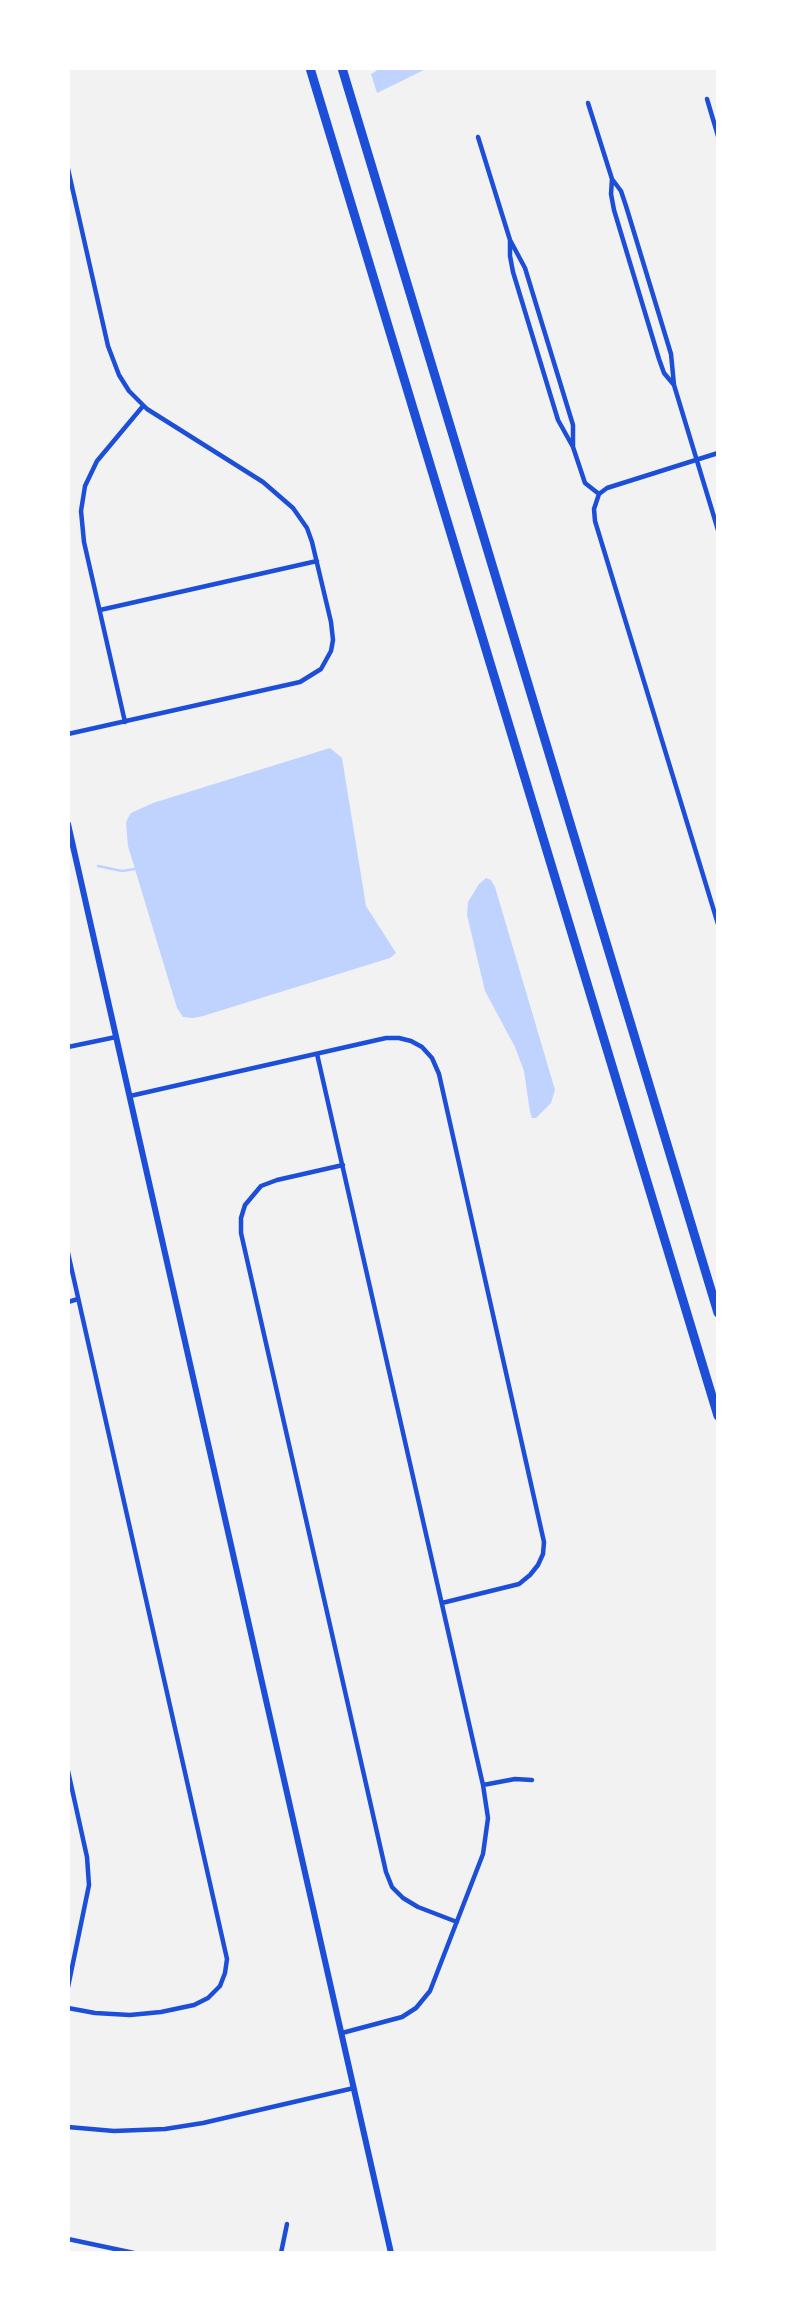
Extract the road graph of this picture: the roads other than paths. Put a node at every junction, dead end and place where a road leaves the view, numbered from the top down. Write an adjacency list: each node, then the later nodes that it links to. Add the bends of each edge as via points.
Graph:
1 (310, 68): 32 (highway)
2 (342, 68): 31 (highway)
3 (707, 99): 5 (street)
4 (588, 103): 8 (street)
5 (718, 135)
6 (478, 137): 9 (street)
7 (68, 169): 11 (street, via 110,352 121,379)
8 (612, 179): 10 (street, via 621,191 671,354); 10 (street, via 612,202 621,234 659,359)
9 (510, 240): 12 (street, via 513,272 558,420); 12 (street, via 526,268 567,405)
10 (674, 385): 14 (street)
11 (143, 406): 17 (street, via 279,494 307,528); 18 (street, via 101,455 84,491 82,529)
12 (573, 447): 15 (street, via 585,483)
13 (718, 453): 14 (street)
14 (696, 460): 15 (street); 16 (street)
15 (599, 494): 22 (street, via 595,521)
16 (718, 530)
17 (318, 561): 18 (street); 19 (street, via 333,640 317,673 294,683)
18 (100, 610): 19 (street)
19 (125, 722): 20 (street)
20 (68, 734)
21 (68, 824): 23 (street)
22 (718, 924)
23 (116, 1037): 24 (street); 26 (street)
24 (68, 1048)
25 (317, 1054): 26 (street); 27 (street); 33 (street, via 395,1037 419,1045 435,1062 542,1527 542,1554 525,1580)
26 (130, 1096): 40 (street)
27 (343, 1165): 33 (street); 37 (street, via 261,1186 244,1205 240,1230 386,1872 403,1898)
28 (68, 1253): 29 (street)
29 (79, 1299): 30 (street); 39 (street, via 227,1959 217,1990 188,2007 130,2015)
30 (68, 1302)
31 (718, 1313)
32 (718, 1416)
33 (442, 1603): 36 (street)
34 (68, 1771): 38 (street, via 89,1885)
35 (531, 1780): 36 (street)
36 (483, 1785): 37 (street, via 487,1833)
37 (457, 1922): 40 (street, via 423,2002 394,2021)
38 (68, 1987)
39 (68, 2008)
40 (342, 2033): 41 (street)
41 (354, 2088): 42 (street, via 172,2128); 48 (street)
42 (69, 2127): 43 (street)
43 (68, 2134)
44 (287, 2224): 47 (street)
45 (68, 2239): 46 (street)
46 (134, 2253)
47 (281, 2253)
48 (391, 2253)

